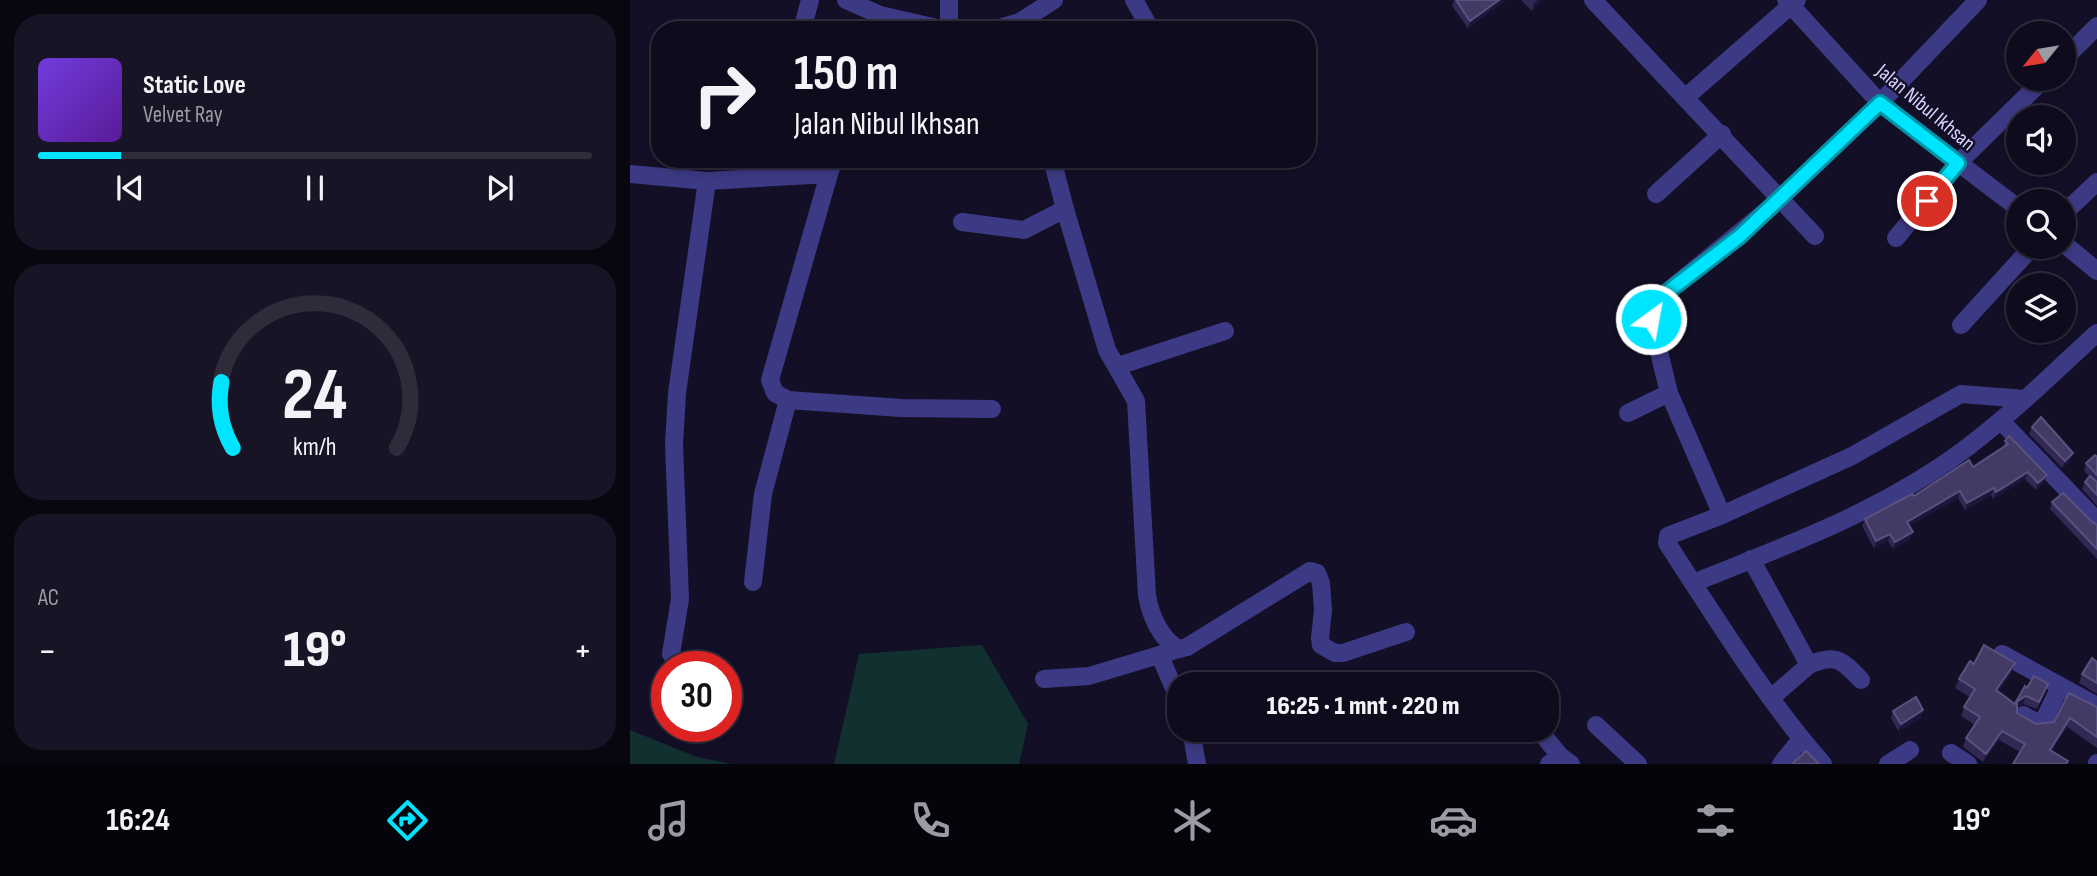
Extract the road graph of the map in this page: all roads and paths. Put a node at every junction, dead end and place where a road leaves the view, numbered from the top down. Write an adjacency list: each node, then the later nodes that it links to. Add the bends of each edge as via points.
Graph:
1 (810, 0): 9 (street)
2 (845, 0): 10 (street)
3 (949, 0): 11 (street)
4 (1134, 0): 13 (street)
5 (1593, 0): 17 (street)
6 (1978, 0): 18 (street)
7 (1792, 2): 17 (street); 18 (street, Jalan Nibul Ikhsan)
8 (1044, 10): 12 (street)
9 (804, 21)
10 (875, 21)
11 (948, 21)
12 (1022, 21)
13 (1146, 21)
14 (2097, 26): 15 (street)
15 (2076, 47)
16 (2032, 91): 20 (street)
17 (1686, 97): 19 (street)
18 (1880, 103): 20 (street, Jalan Nibul Ikhsan); 28 (street)
19 (1722, 134): 27 (street); 28 (street)
20 (1958, 163): 29 (street, Jalan Nibul Ikhsan); 34 (street)
21 (823, 168): 25 (street)
22 (832, 168): 44 (street, via 770,380 772,390)
23 (1054, 168): 31 (street)
24 (630, 174): 25 (street)
25 (706, 181): 55 (street, via 677,393 674,444 680,599)
26 (2097, 181): 30 (street)
27 (1656, 194)
28 (1779, 198): 33 (street); 42 (street, via 1651,309)
29 (2006, 199)
30 (2076, 201)
31 (1065, 209): 32 (street, via 1024,230); 41 (street, via 1107,350)
32 (962, 222)
33 (1815, 236)
34 (1896, 238)
35 (2076, 254): 37 (street)
36 (2021, 259): 38 (street)
37 (2097, 271)
38 (1961, 325)
39 (1225, 331): 41 (street)
40 (2097, 333): 43 (street)
41 (1118, 366): 54 (street, via 1136,401 1149,607 1166,639)
42 (1669, 393): 46 (street); 48 (street)
43 (2025, 399): 47 (street); 48 (street, via 1961,394 1852,456)
44 (788, 400): 45 (street); 51 (street, via 763,494)
45 (992, 409)
46 (1628, 413)
47 (2001, 421): 49 (street); 50 (street, via 1967,448 1836,525)
48 (1722, 516): 52 (street, via 1668,536 1667,543)
49 (2097, 521)
50 (1751, 559): 52 (street); 58 (street)
51 (753, 582)
52 (1693, 583): 63 (street)
53 (1406, 632): 54 (street, via 1343,653 1321,645 1321,583 1317,573 1310,571)
54 (1179, 649): 57 (street)
55 (671, 651)
56 (2002, 654): 62 (street)
57 (1160, 656): 59 (street); 60 (street, via 1089,676)
58 (1809, 665): 61 (street, via 1835,658); 63 (street)
59 (1167, 672)
60 (1044, 679)
61 (1861, 680)
62 (2060, 687): 64 (street); 65 (street, via 2043,722)
63 (1772, 697): 67 (street)
64 (2097, 706)
65 (2023, 715)
66 (1596, 725): 74 (street)
67 (1801, 739): 75 (street); 76 (street)
68 (1193, 742): 73 (street)
69 (1548, 742): 72 (street)
70 (1910, 750): 77 (street)
71 (1951, 753): 78 (street)
72 (1560, 761)
73 (1197, 764)
74 (1638, 764)
75 (1781, 764)
76 (1823, 764)
77 (1888, 764)
78 (1968, 764)

